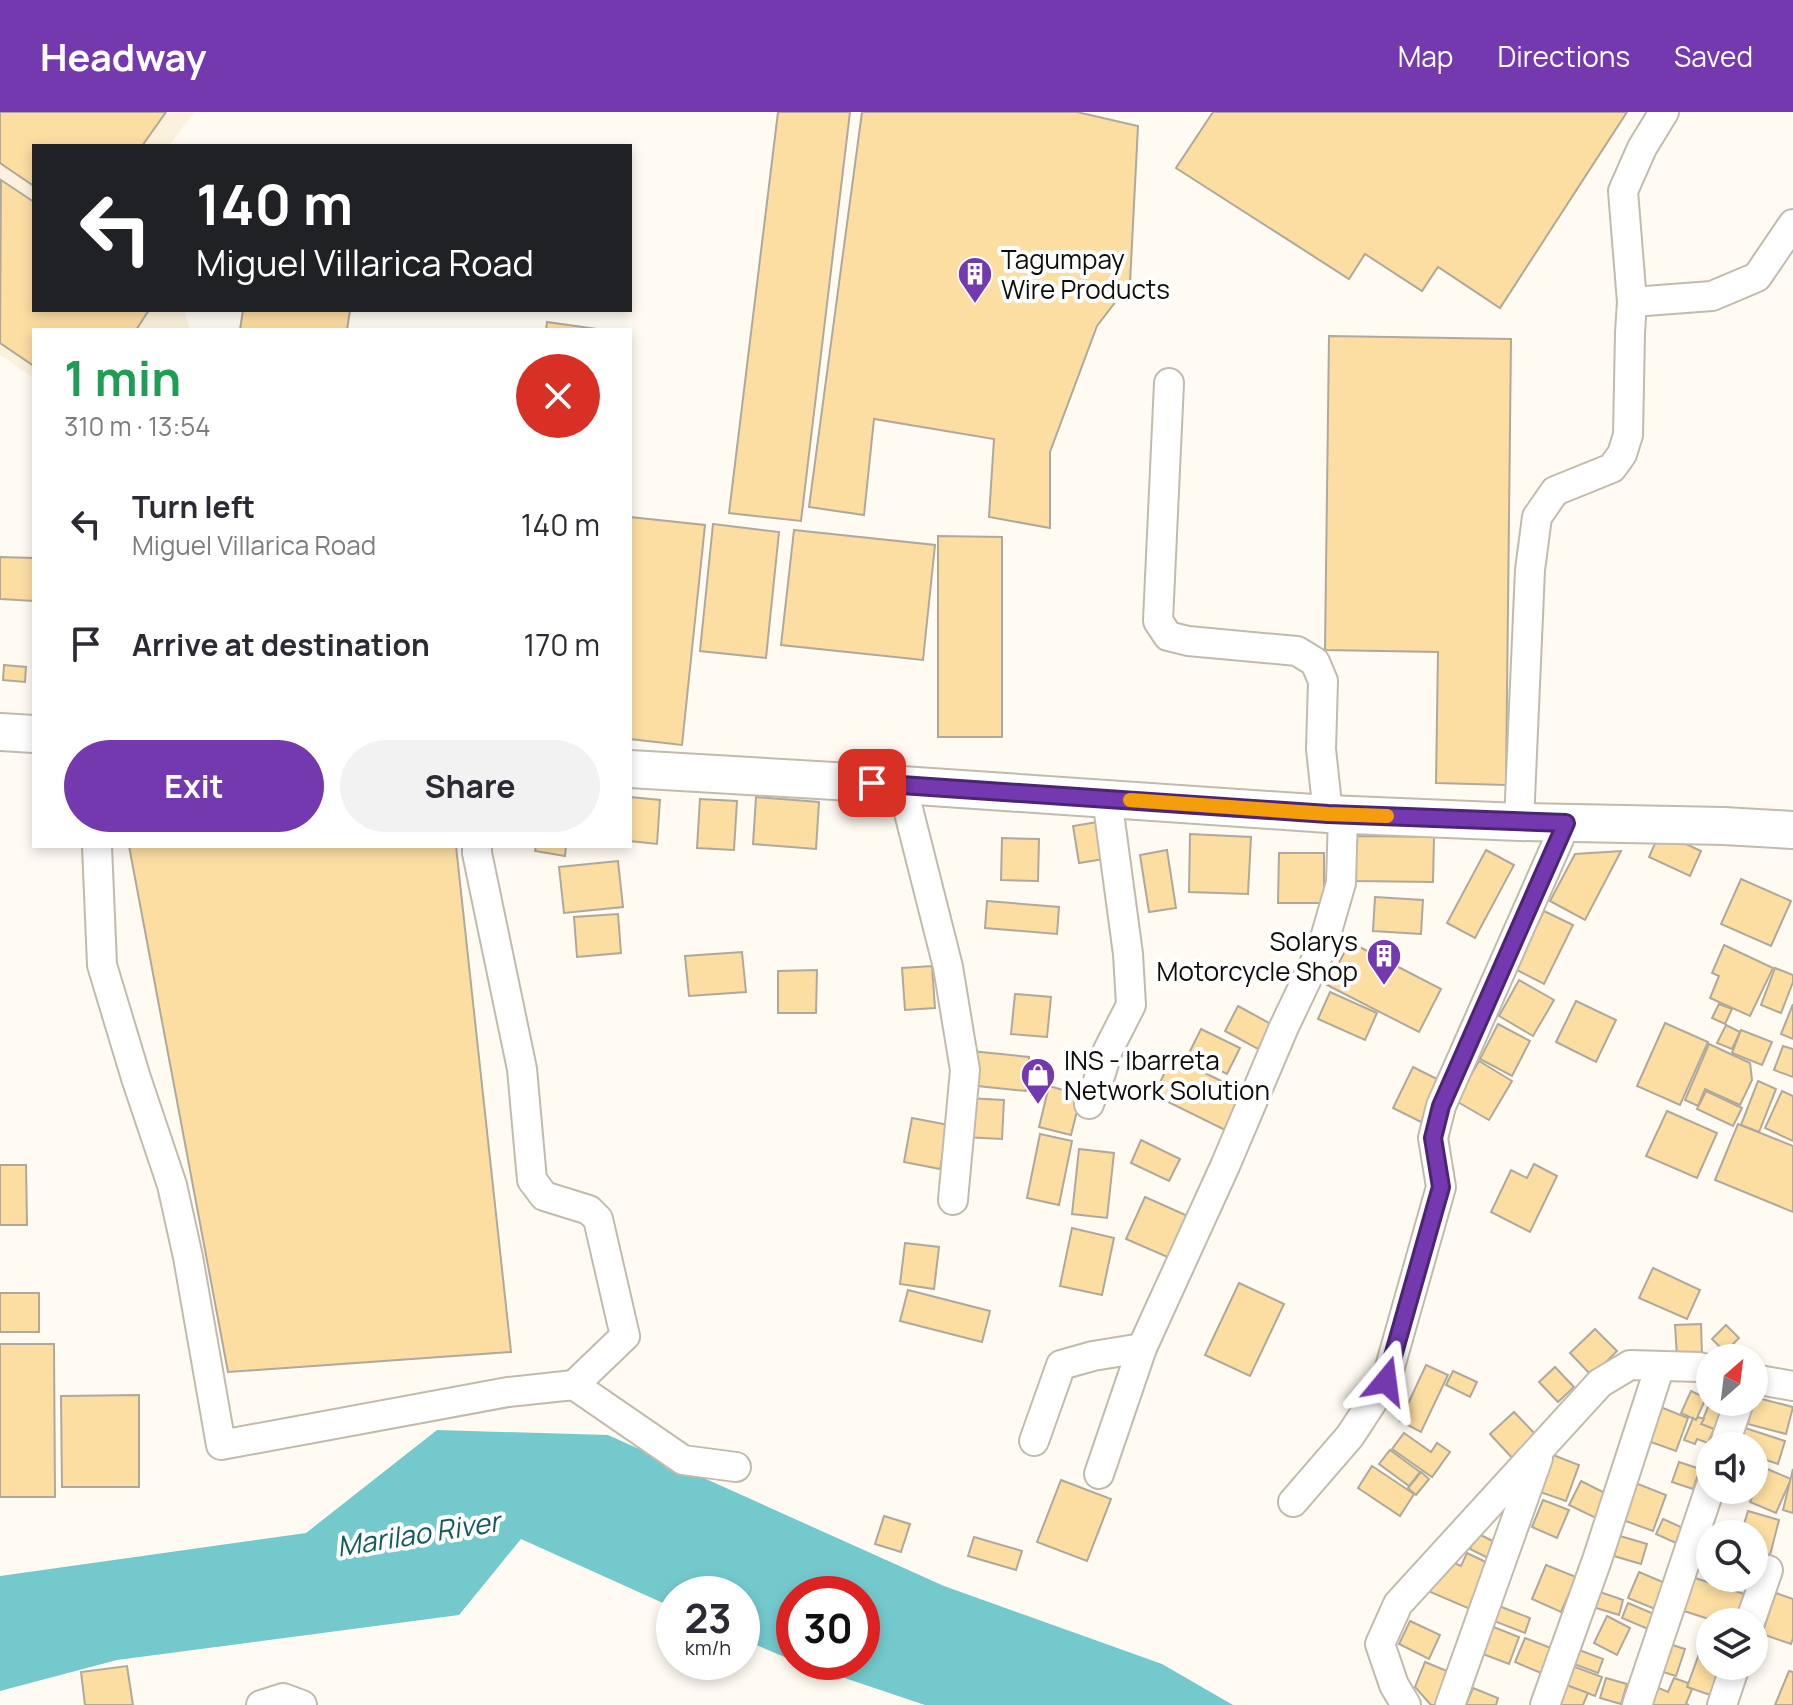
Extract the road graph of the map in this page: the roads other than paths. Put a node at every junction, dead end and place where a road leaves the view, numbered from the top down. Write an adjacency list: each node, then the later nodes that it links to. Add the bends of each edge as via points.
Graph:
1 (1664, 112): 3 (street, via 1623,191)
2 (1793, 224): 3 (street, via 1757,277 1712,296)
3 (1632, 302): 11 (street, via 1628,435 1622,454 1612,468 1555,491 1537,517)
4 (1169, 383): 10 (street, via 1158,621 1168,636 1297,651 1315,662 1323,681 1321,749)
5 (0, 732): 6 (main road)
6 (32, 734)
7 (632, 769): 8 (main road)
8 (902, 785): 9 (main road); 17 (street, via 948,967 965,1070)
9 (1107, 798): 10 (main road); 16 (street, via 1131,1005)
10 (1336, 814): 11 (main road); 18 (street, via 1341,883 1323,945)
11 (1519, 822): 12 (main road)
12 (1566, 823): 13 (main road); 28 (street, via 1441,1106 1433,1138 1441,1187 1386,1381 1350,1436)
13 (1793, 830)
14 (97, 848): 22 (street, via 102,965 172,1185 221,1445 508,1392)
15 (477, 848): 22 (street, via 522,1069 532,1180 544,1196 589,1210 598,1219 625,1336)
16 (1089, 1104)
17 (953, 1200)
18 (1142, 1348): 24 (street, via 1061,1365); 27 (street)
19 (1660, 1366): 20 (street); 25 (street, via 1630,1365 1600,1383); 35 (street)
20 (1696, 1367)
21 (1768, 1382): 23 (street)
22 (574, 1385): 26 (street, via 683,1460)
23 (1793, 1386)
24 (1034, 1441)
25 (1542, 1446): 33 (street, via 1398,1604 1380,1644); 34 (street)
26 (736, 1467)
27 (1099, 1474)
28 (1293, 1502)
29 (1705, 1504): 36 (street)
30 (1730, 1680): 37 (street)
31 (261, 1705): 32 (street, via 283,1698)
32 (302, 1705)
33 (1406, 1705)
34 (1450, 1705)
35 (1545, 1705)
36 (1637, 1705)
37 (1722, 1705)

